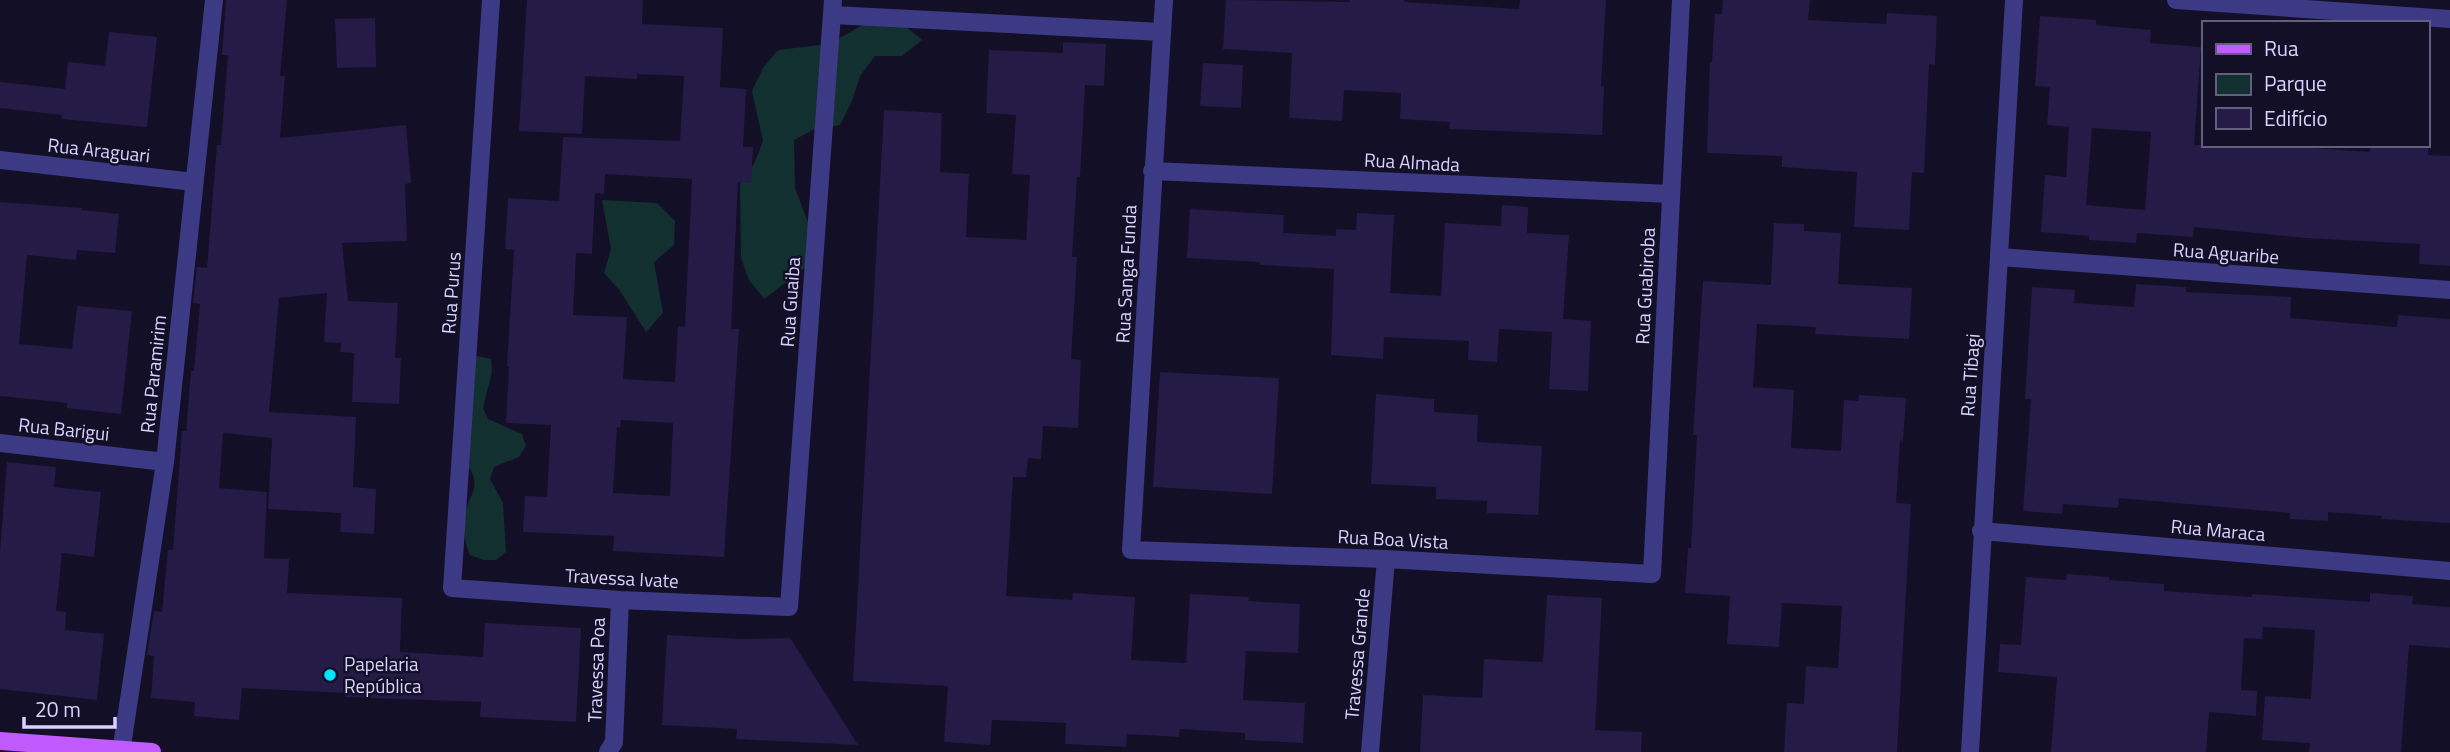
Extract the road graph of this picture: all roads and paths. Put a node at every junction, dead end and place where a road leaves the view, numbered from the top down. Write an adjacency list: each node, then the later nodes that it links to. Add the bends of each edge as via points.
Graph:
1 (214, 0): 12 (street, Rua Paramirim)
2 (491, 0): 23 (street, Rua Purus)
3 (1164, 0): 9 (street, Rua Sanga Funda)
4 (1681, 0): 13 (street, Rua Guabiroba)
5 (2014, 0): 14 (street, Rua Tibagi)
6 (2176, 0): 8 (street)
7 (833, 8): 9 (street); 25 (street, Rua Guaiba)
8 (2450, 19)
9 (1161, 32): 11 (street, Rua Sanga Funda)
10 (0, 160): 12 (street, Rua Araguari)
11 (1152, 171): 13 (street, Rua Almada); 19 (street, Rua Sanga Funda)
12 (194, 182): 17 (street, Rua Paramirim)
13 (1671, 194): 22 (street, Rua Guabiroba)
14 (1999, 257): 15 (street, Rua Aguaribe); 18 (street, Rua Tibagi)
15 (2450, 290)
16 (0, 443): 17 (street, Rua Barigui)
17 (165, 462): 28 (street, Rua Paramirim)
18 (1982, 531): 21 (street, Rua Maraca); 31 (street, Rua Tibagi)
19 (1131, 550): 20 (street, Rua Boa Vista)
20 (1386, 559): 22 (street, Rua Boa Vista); 30 (street, Travessa Grande)
21 (2450, 571)
22 (1652, 574)
23 (452, 588): 24 (street, Travessa Ivate)
24 (620, 600): 25 (street, Travessa Ivate); 27 (street, Travessa Poa)
25 (789, 607)
26 (0, 741): 28 (main road)
27 (614, 749)
28 (121, 751): 29 (main road)
29 (152, 752)
30 (1370, 752)
31 (1970, 752)

